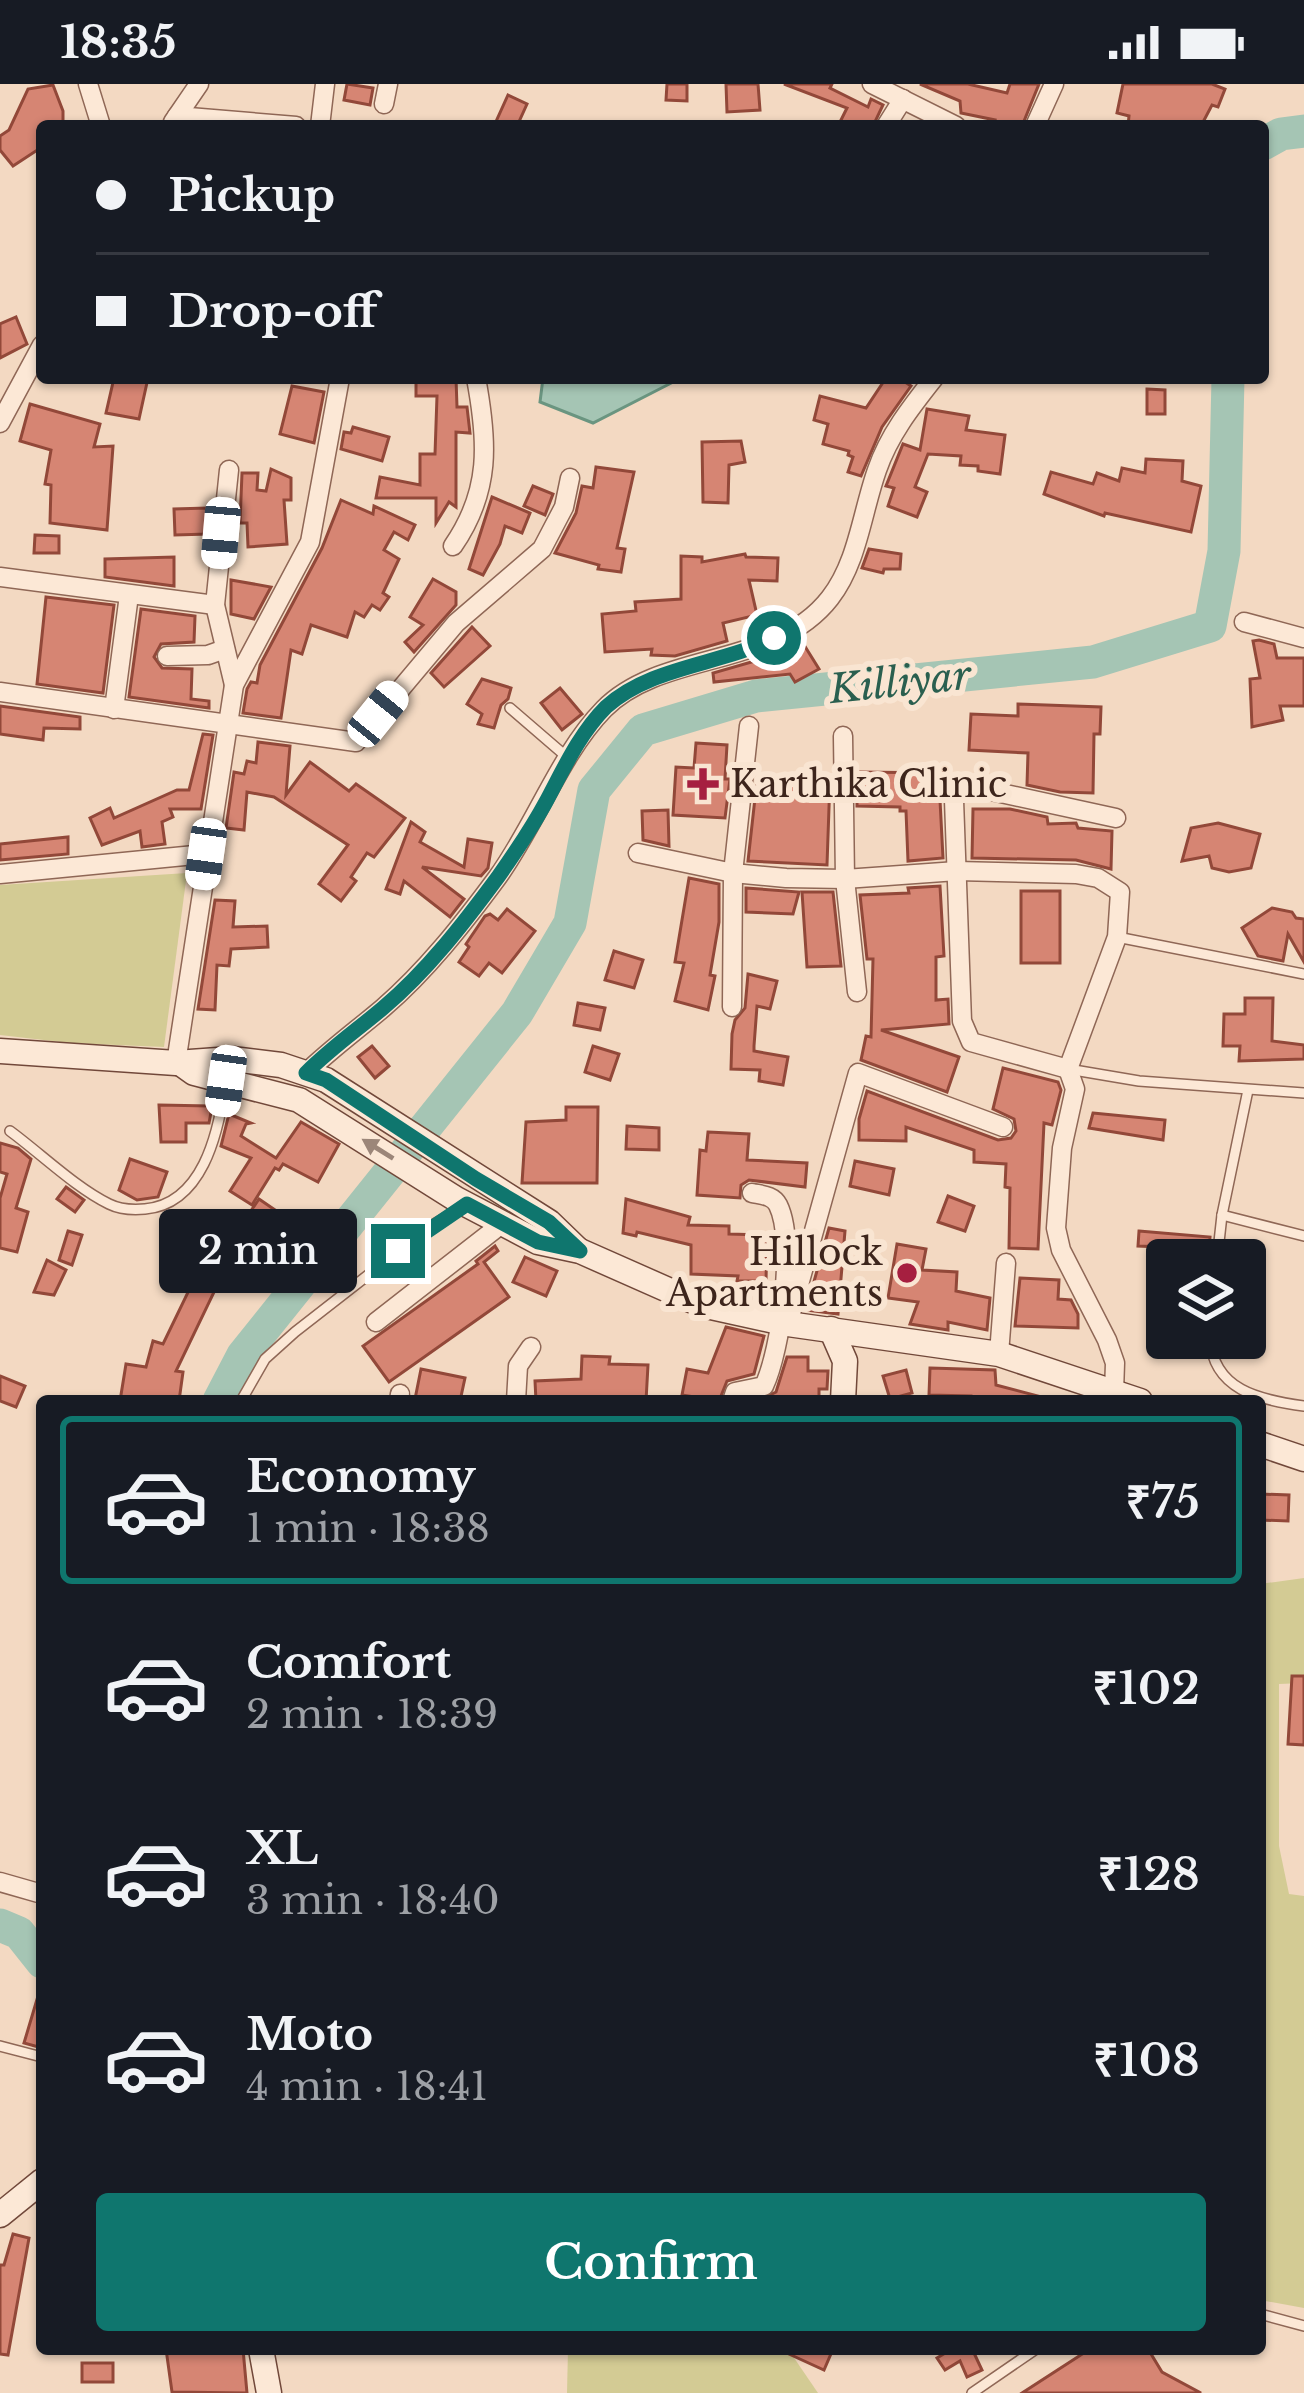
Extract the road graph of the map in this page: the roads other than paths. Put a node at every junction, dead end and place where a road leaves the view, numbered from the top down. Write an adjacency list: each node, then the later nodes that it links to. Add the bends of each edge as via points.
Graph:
1 (88, 84): 9 (street)
2 (199, 84): 10 (street)
3 (325, 84): 11 (street)
4 (388, 84): 8 (street)
5 (872, 84): 7 (street)
6 (1054, 84): 14 (street)
7 (902, 99): 12 (street); 13 (street)
8 (384, 104)
9 (99, 120)
10 (175, 120)
11 (321, 120)
12 (890, 120)
13 (944, 120)
14 (1038, 120)
15 (36, 356): 19 (street)
16 (339, 384): 30 (street, via 310,542)
17 (477, 384): 22 (street, via 482,491)
18 (929, 384): 37 (street, via 878,466 849,567 829,600 748,651 641,682 605,708)
19 (0, 423)
20 (229, 470): 25 (street)
21 (570, 478): 34 (street, via 542,549 456,623 356,742)
22 (453, 546)
23 (0, 577): 24 (street)
24 (129, 595): 25 (street); 33 (street)
25 (214, 604): 28 (street)
26 (1244, 622): 27 (street)
27 (1304, 638)
28 (225, 649): 29 (street); 30 (street)
29 (167, 656)
30 (234, 685): 34 (street)
31 (0, 692): 33 (street)
32 (510, 707): 37 (lane)
33 (115, 709): 34 (street)
34 (229, 726): 40 (street)
35 (749, 726): 42 (street)
36 (843, 736): 44 (street)
37 (568, 758): 52 (street, via 498,877 447,942 383,1008 342,1037)
38 (1116, 818): 41 (street, via 987,790 961,793 953,810)
39 (638, 853): 42 (street)
40 (206, 854): 43 (street); 50 (street)
41 (957, 871): 44 (street); 45 (street, via 1098,878 1120,892); 51 (street, via 962,1021 971,1042)
42 (733, 873): 44 (street); 48 (street)
43 (0, 874)
44 (845, 879): 47 (street)
45 (1117, 937): 46 (lane); 51 (street)
46 (1304, 974)
47 (857, 992)
48 (732, 1007)
49 (0, 1051): 50 (main road)
50 (178, 1064): 52 (main road, via 232,1059); 53 (main road)
51 (1068, 1069): 54 (lane); 72 (street, via 1075,1089 1056,1228 1107,1340)
52 (316, 1076): 64 (main road, via 549,1222)
53 (226, 1081): 57 (lane, via 200,1172 166,1207 111,1206); 59 (main road, one-way to 53, via 299,1100)
54 (1248, 1090): 55 (lane); 60 (lane)
55 (1304, 1093)
56 (1004, 1127): 67 (street, via 858,1073)
57 (10, 1131)
58 (752, 1193): 67 (street, via 778,1205)
59 (462, 1201): 61 (main road); 73 (lane, via 265,1358)
60 (1222, 1216): 62 (lane); 63 (lane)
61 (503, 1223): 64 (main road); 66 (street)
62 (1304, 1236)
63 (1219, 1239)
64 (580, 1251): 67 (main road, via 702,1305)
65 (1006, 1263): 70 (street)
66 (376, 1322)
67 (786, 1323): 68 (main road); 75 (street, via 764,1386)
68 (831, 1329): 70 (main road); 76 (main road, via 845,1361)
69 (531, 1347): 74 (street, via 518,1366)
70 (999, 1354): 72 (main road)
71 (1213, 1359): 78 (lane, via 1236,1388)
72 (1114, 1392): 77 (main road)
73 (245, 1395)
74 (516, 1395)
75 (734, 1395)
76 (843, 1395)
77 (1122, 1395)
78 (1262, 1395)
79 (1266, 1396): 80 (lane)
80 (1304, 1406)
81 (1266, 1446): 82 (main road)
82 (1304, 1459)
83 (0, 1882): 84 (street)
84 (36, 1892)
85 (0, 2046): 86 (lane)
86 (36, 2055)
87 (36, 2186): 88 (main road)
88 (0, 2215)
89 (1266, 2316): 90 (lane)
90 (1304, 2326)
91 (262, 2355): 93 (main road)
92 (1027, 2355): 94 (lane)
93 (269, 2393)
94 (972, 2393)

